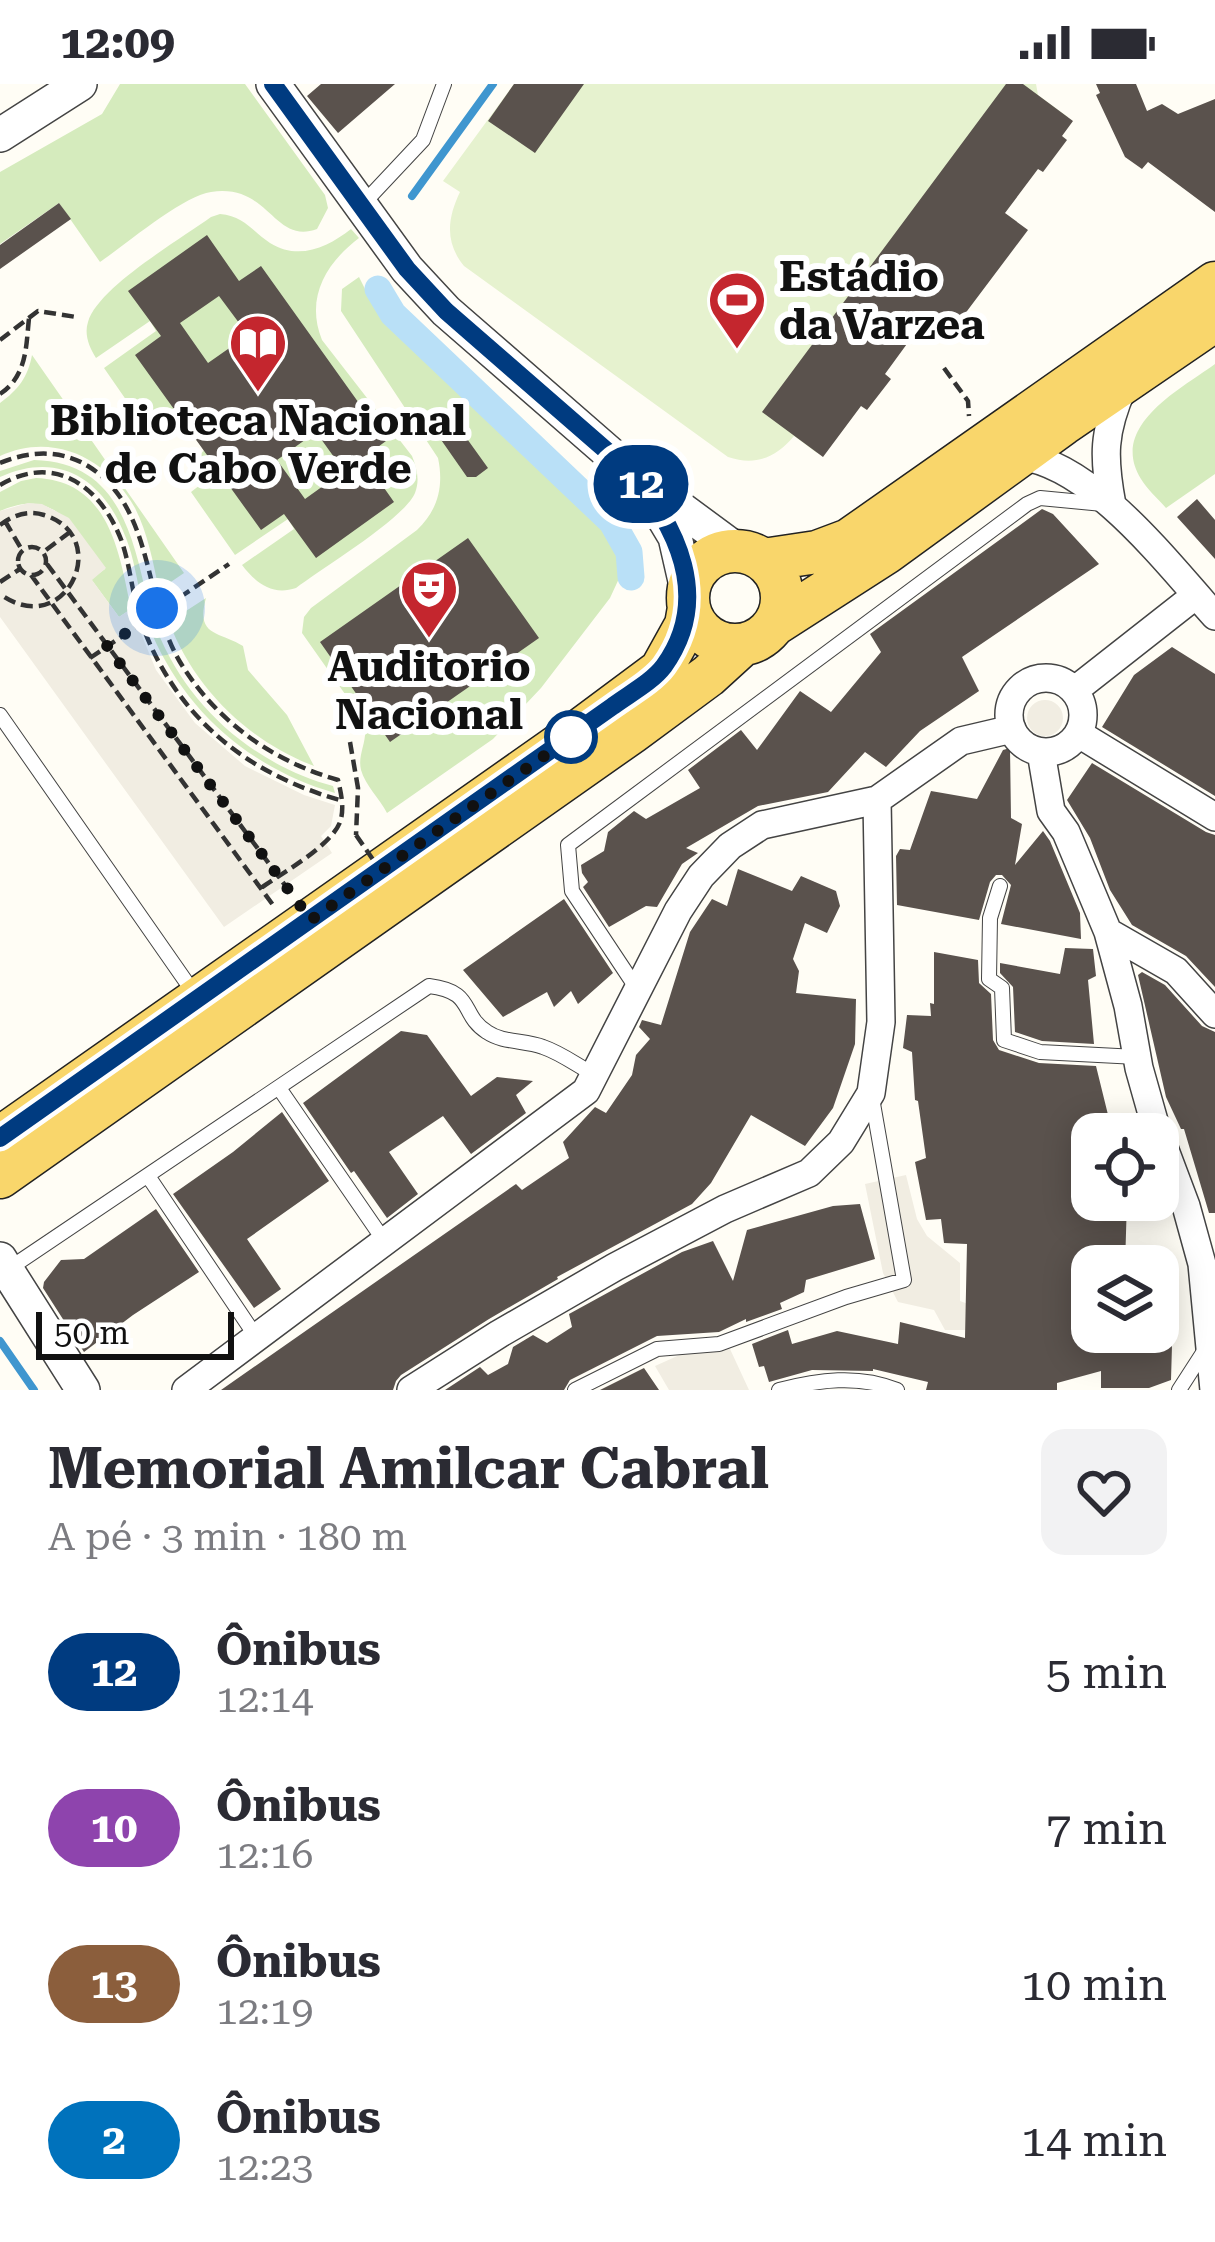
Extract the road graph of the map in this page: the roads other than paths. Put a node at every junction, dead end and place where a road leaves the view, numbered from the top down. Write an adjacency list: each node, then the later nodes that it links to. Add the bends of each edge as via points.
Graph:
1 (80, 84): 4 (street)
2 (273, 84): 5 (street)
3 (444, 84): 5 (lane, via 423,140)
4 (0, 135)
5 (360, 206): 10 (street, via 446,311)
6 (1215, 283): 9 (main road)
7 (1215, 320): 8 (main road)
8 (1124, 384): 9 (main road); 11 (street, via 1104,448)
9 (1000, 452): 11 (street, via 1059,467); 12 (main road, via 849,539 817,552); 15 (main road, via 887,552)
10 (631, 472): 12 (street); 13 (street, via 675,537)
11 (1112, 505): 14 (street); 25 (lane, via 1040,498 1027,504 568,845 572,891)
12 (751, 556): 13 (main road, via 710,558 692,580); 15 (main road, via 774,570 783,597 782,611)
13 (688, 601): 15 (main road, via 714,641); 26 (main road, via 686,625 662,670)
14 (1205, 605): 16 (street)
15 (759, 635): 32 (main road, via 614,745)
16 (1075, 690): 18 (street, via 1043,677 1022,686 1010,706); 19 (street, via 1084,712)
17 (0, 715): 26 (lane)
18 (1012, 729): 20 (street); 21 (street, via 961,741)
19 (1079, 734): 20 (street, via 1063,749); 22 (street)
20 (1041, 752): 24 (street, via 1051,811)
21 (878, 800): 25 (street, via 762,825 730,846 679,911); 31 (street, via 881,1022)
22 (1215, 818)
23 (1000, 886): 28 (lane, via 990,918 989,980 1002,988 1004,1040 1040,1052)
24 (1108, 932): 27 (street, via 1176,971); 28 (street)
25 (639, 992): 29 (street)
26 (198, 999): 32 (main road)
27 (1215, 1014)
28 (1137, 1057): 37 (street, via 1192,1225)
29 (595, 1076): 30 (lane, via 544,1047 494,1036 464,1000 429,986); 34 (street, via 572,1105)
30 (279, 1088): 33 (lane); 34 (lane)
31 (871, 1093): 40 (street, via 841,1142 809,1173 615,1267); 41 (lane, via 904,1280 719,1344 657,1349)
32 (2, 1156)
33 (148, 1175): 35 (lane); 36 (lane)
34 (385, 1242): 36 (street)
35 (2, 1265): 38 (street)
36 (256, 1338): 39 (street)
37 (1210, 1341): 44 (lane); 45 (street)
38 (82, 1390)
39 (186, 1390)
40 (411, 1390)
41 (575, 1390)
42 (779, 1390): 43 (lane, via 820,1379)
43 (897, 1390)
44 (1179, 1390)
45 (1214, 1390)

